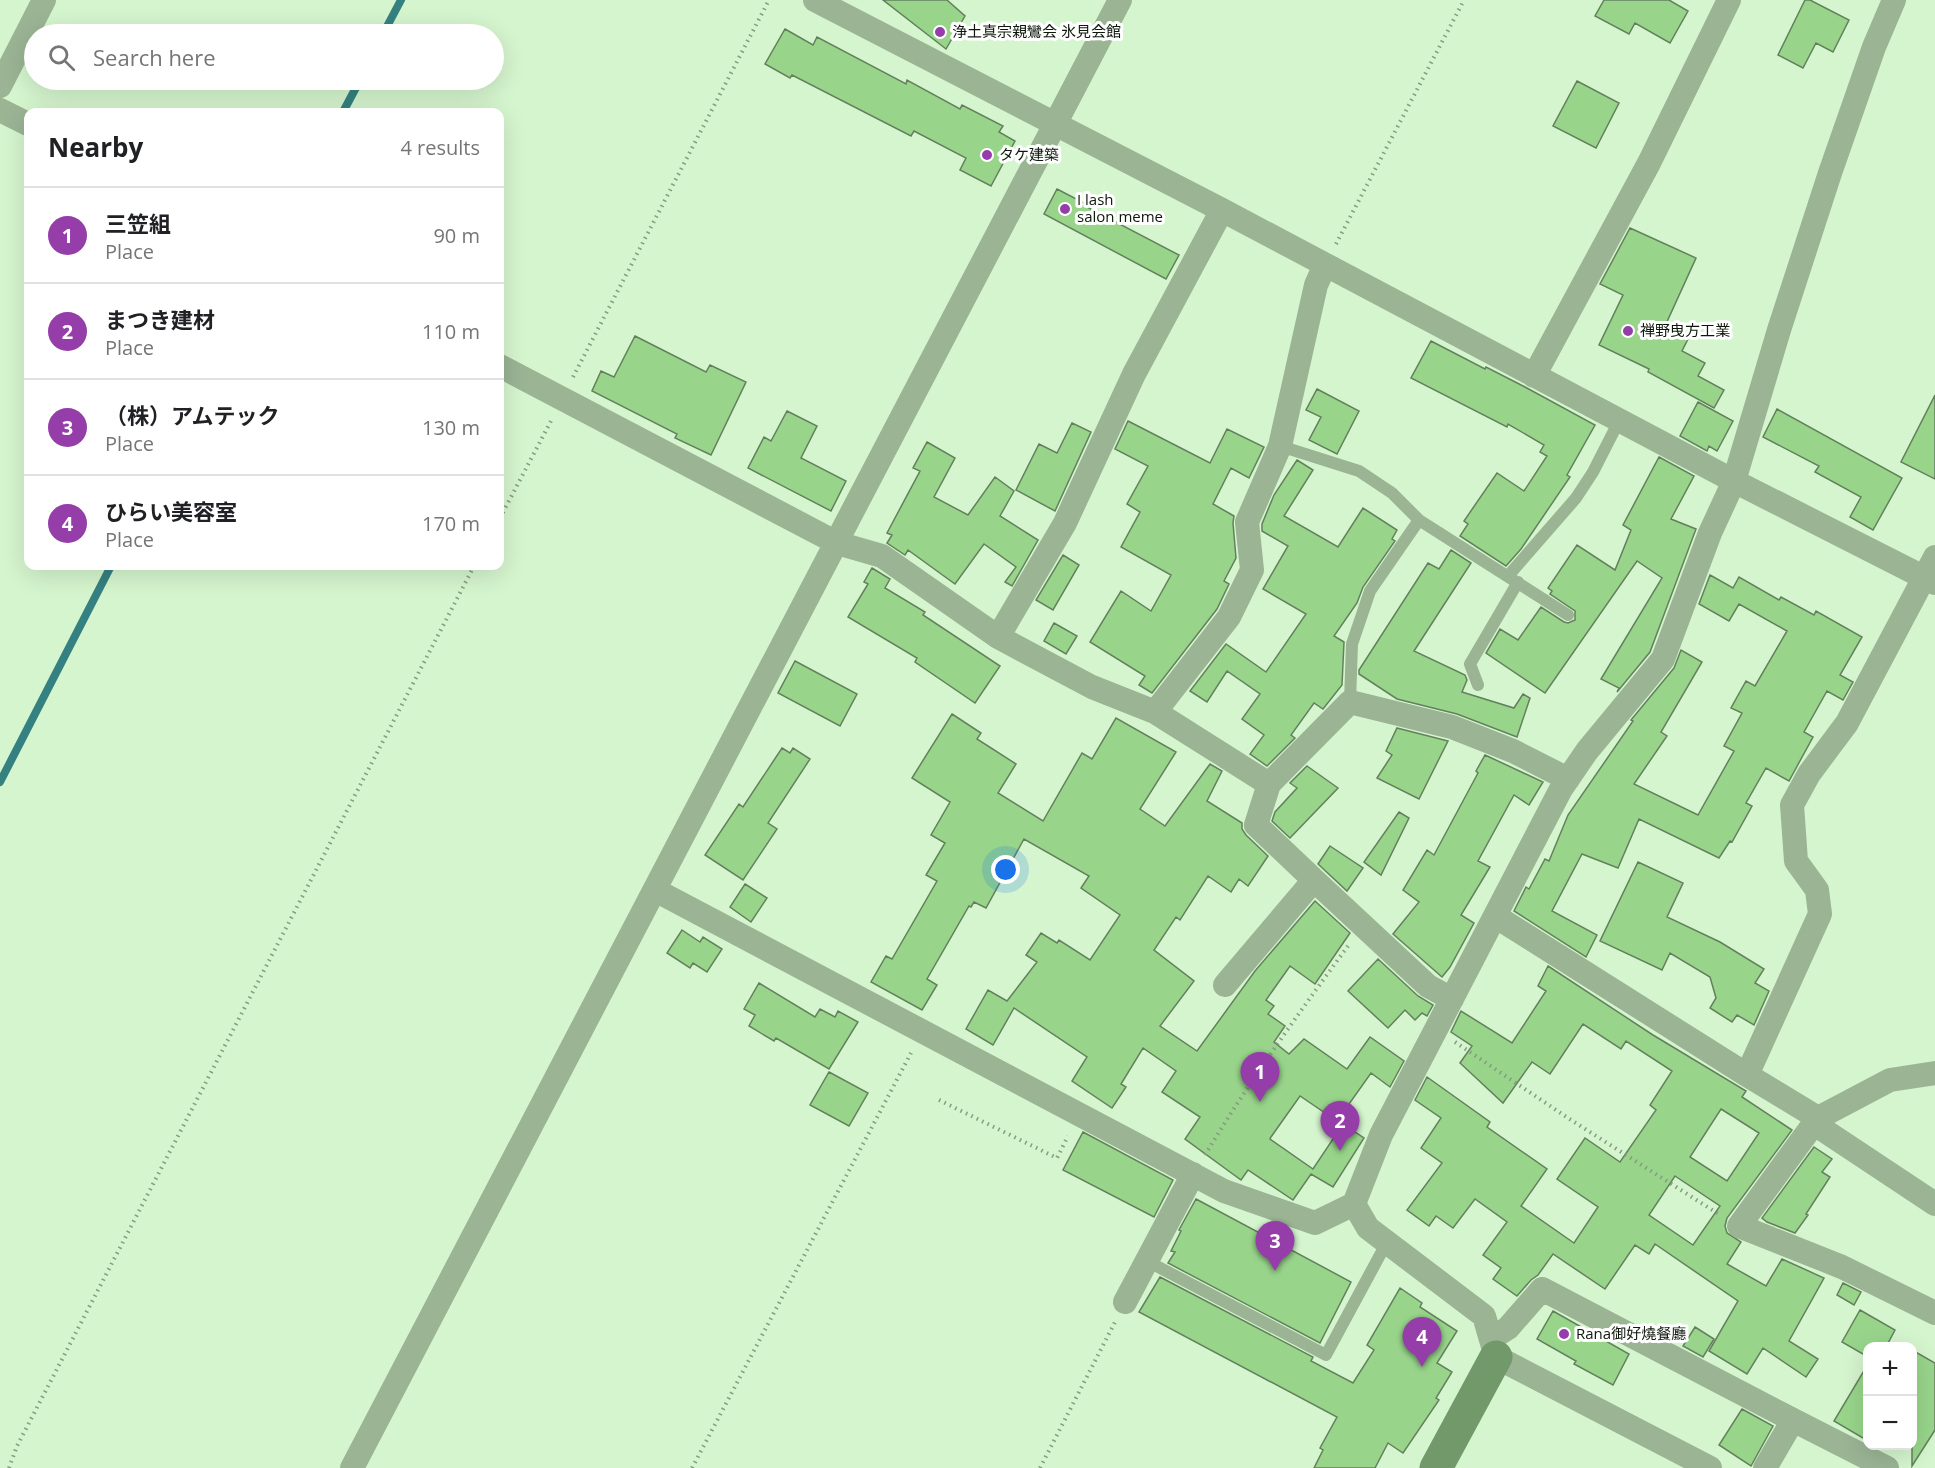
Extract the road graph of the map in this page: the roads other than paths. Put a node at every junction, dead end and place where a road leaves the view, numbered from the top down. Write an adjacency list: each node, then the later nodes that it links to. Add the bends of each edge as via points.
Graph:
1 (44, 0): 6 (street)
2 (814, 0): 11 (street)
3 (1120, 0): 11 (street)
4 (1729, 0): 15 (street, via 1649,163)
5 (1894, 0): 18 (street, via 1826,184)
6 (32, 24)
7 (24, 39): 8 (street)
8 (0, 86)
9 (0, 110): 10 (street)
10 (24, 122)
11 (1055, 124): 12 (street); 20 (street)
12 (1222, 210): 13 (street); 24 (street, via 1134,374 1065,522)
13 (1325, 265): 15 (street); 17 (street, via 1316,285)
14 (504, 368): 20 (street)
15 (1534, 376): 16 (street)
16 (1620, 421): 18 (street); 22 (lane, via 1576,498)
17 (1280, 446): 19 (lane, via 1359,471 1392,493); 27 (street, via 1247,522 1252,570 1229,617)
18 (1734, 482): 21 (street); 28 (street, via 1710,532 1663,659)
19 (1419, 520): 22 (lane); 26 (lane, via 1370,591 1352,644)
20 (837, 543): 24 (street, via 882,556); 31 (street)
21 (1932, 573): 36 (street, via 1847,723 1809,774 1792,805 1796,861 1817,890 1820,914)
22 (1513, 579): 23 (lane); 25 (lane, via 1470,664)
23 (1568, 615)
24 (998, 638): 27 (street, via 1092,687)
25 (1478, 685)
26 (1350, 702): 28 (street, via 1452,727 1513,751); 29 (street)
27 (1155, 712): 29 (street)
28 (1568, 779): 32 (street)
29 (1269, 784): 30 (street, via 1256,825)
30 (1314, 880): 33 (street); 34 (street, via 1428,986)
31 (656, 890): 38 (street); 47 (street)
32 (1495, 916): 34 (street); 36 (street)
33 (1225, 985)
34 (1452, 999): 39 (street, via 1381,1135)
35 (1935, 1073): 37 (street, via 1890,1080)
36 (1748, 1075): 37 (street)
37 (1815, 1121): 40 (street); 44 (street, via 1739,1226 1842,1267)
38 (1193, 1174): 39 (street, via 1224,1191 1315,1223); 42 (street)
39 (1354, 1204): 41 (street, via 1368,1228)
40 (1935, 1204)
41 (1387, 1242): 42 (lane, via 1326,1355); 45 (street, via 1484,1316)
42 (1147, 1261): 43 (street)
43 (1125, 1302)
44 (1935, 1313)
45 (1493, 1348): 46 (street, via 1542,1289); 48 (street); 49 (street)
46 (1793, 1420): 50 (street); 51 (street)
47 (352, 1468)
48 (1436, 1468)
49 (1710, 1468)
50 (1765, 1468)
51 (1887, 1468)

